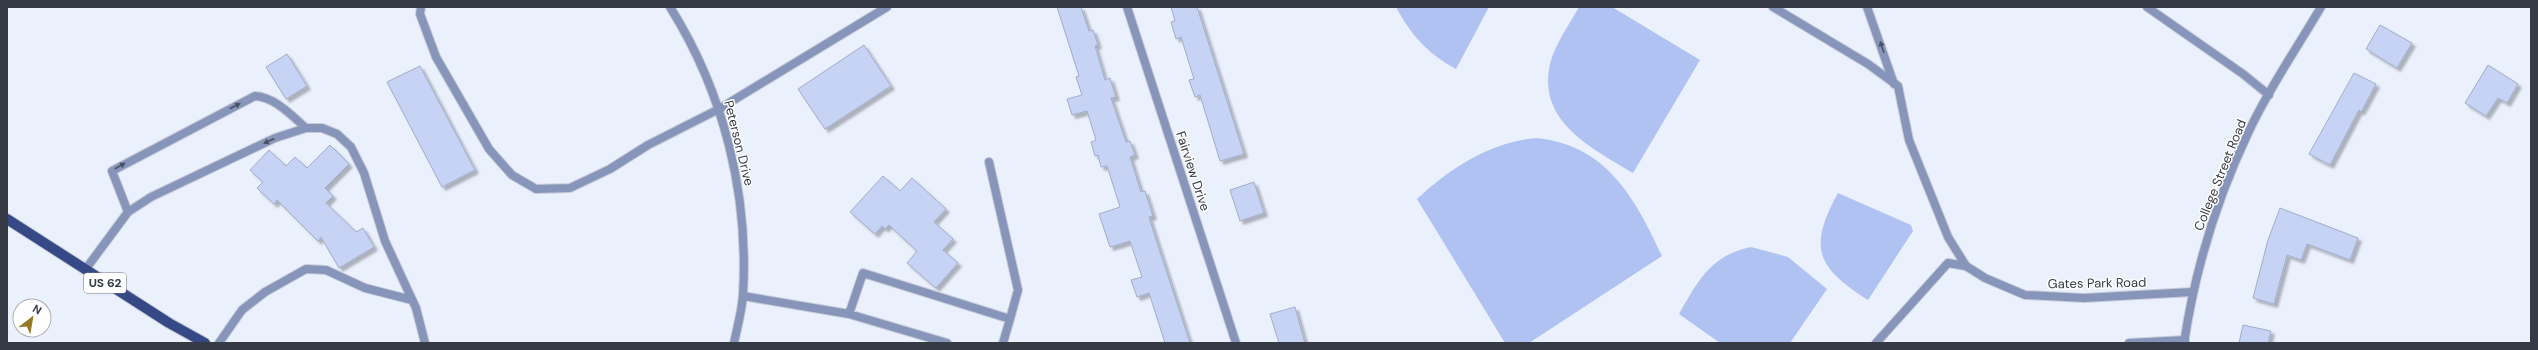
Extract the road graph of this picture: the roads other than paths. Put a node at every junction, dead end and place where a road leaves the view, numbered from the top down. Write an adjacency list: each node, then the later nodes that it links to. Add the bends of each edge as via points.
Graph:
1 (421, 7): 11 (street, via 420,14 436,58 489,149 512,175 536,189 570,188)
2 (670, 7): 11 (street, Peterson Drive, via 688,37)
3 (887, 7): 11 (street)
4 (1127, 7): 30 (street, Fairview Drive)
5 (1773, 7): 9 (street, via 1868,64)
6 (1867, 7): 9 (street, one-way to 6)
7 (2321, 7): 10 (street, College Street Road)
8 (2152, 8): 10 (street)
9 (1894, 84): 16 (street, via 1898,86 1912,147 1948,237)
10 (2269, 95): 18 (street, College Street Road, via 2249,131 2211,227)
11 (719, 109): 19 (street, Peterson Drive, via 735,164 741,204)
12 (306, 128): 14 (street, one-way to 14, via 276,138 215,166 151,197); 14 (street, one-way to 12, via 112,171 255,96 271,101 289,112); 20 (street, via 322,128 337,134 351,147 364,173 386,241)
13 (989, 162): 22 (street, via 1018,290)
14 (128, 212): 17 (street)
15 (7, 219): 17 (main road, US 62)
16 (1966, 266): 18 (street, Gates Park Road, via 1985,278 2025,295 2084,298); 31 (street, Gates Park Road, via 1948,263)
17 (85, 270): 24 (main road, US 62)
18 (2192, 292): 23 (street, College Street Road)
19 (743, 296): 21 (street); 27 (street, Peterson Drive)
20 (412, 300): 25 (street, via 365,288 326,270 306,270 265,292 242,310); 26 (street)
21 (849, 314): 22 (street, via 863,273); 28 (street)
22 (1010, 319): 29 (street)
23 (2185, 342): 32 (street)
24 (205, 343)
25 (219, 343)
26 (426, 343)
27 (734, 343)
28 (947, 343)
29 (1003, 343)
30 (1236, 343)
31 (1876, 343)
32 (2129, 343)

